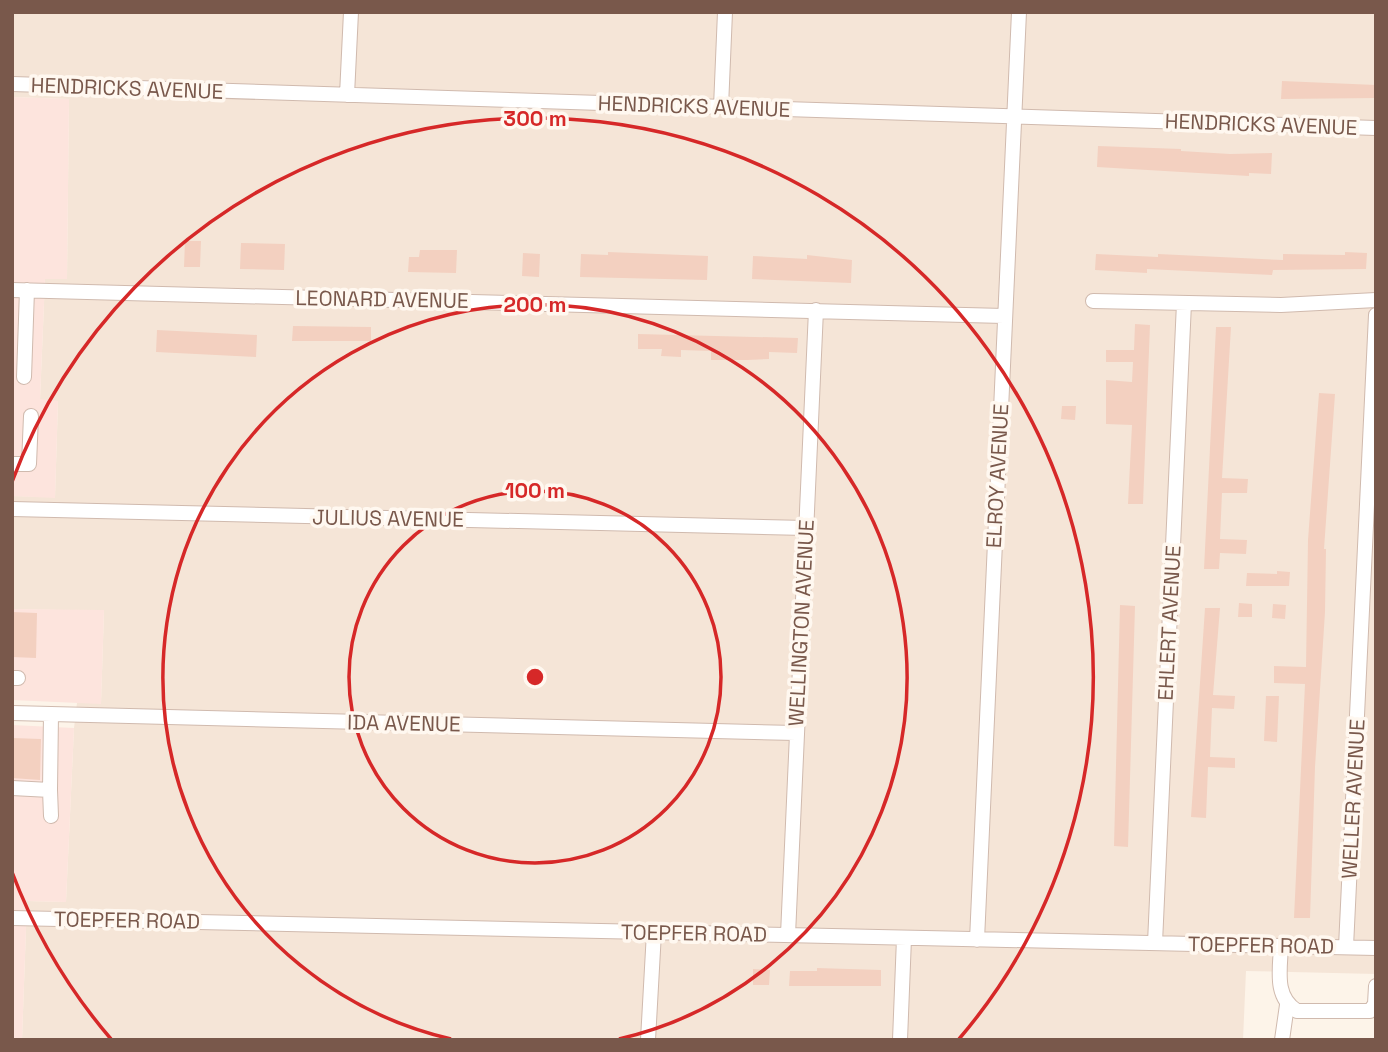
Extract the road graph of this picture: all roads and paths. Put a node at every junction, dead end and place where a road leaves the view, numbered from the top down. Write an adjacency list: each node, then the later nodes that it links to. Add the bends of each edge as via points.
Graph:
1 (351, 12): 5 (street)
2 (725, 12): 6 (street)
3 (1019, 12): 7 (street, ELROY AVENUE)
4 (12, 84): 5 (street, HENDRICKS AVENUE)
5 (347, 95): 6 (street, HENDRICKS AVENUE)
6 (721, 107): 7 (street, HENDRICKS AVENUE)
7 (1015, 117): 8 (street, HENDRICKS AVENUE); 16 (street, ELROY AVENUE)
8 (1376, 128)
9 (12, 290): 10 (street, LEONARD AVENUE)
10 (27, 290): 14 (street, LEONARD AVENUE); 17 (street)
11 (1376, 300): 13 (street, via 1281,305)
12 (1093, 301): 13 (street)
13 (1184, 303): 33 (street, EHLERT AVENUE)
14 (816, 310): 16 (street, LEONARD AVENUE); 21 (street, WELLINGTON AVENUE)
15 (1376, 315): 35 (street, WELLER AVENUE)
16 (1004, 316): 32 (street, ELROY AVENUE)
17 (24, 377)
18 (31, 416): 19 (street, via 29,464)
19 (12, 464)
20 (12, 509): 21 (street, JULIUS AVENUE)
21 (806, 528): 24 (street, WELLINGTON AVENUE)
22 (12, 713): 23 (street, IDA AVENUE)
23 (51, 714): 24 (street, IDA AVENUE); 26 (street)
24 (796, 733): 30 (street, WELLINGTON AVENUE)
25 (12, 788): 26 (street)
26 (50, 790): 27 (street)
27 (51, 816)
28 (12, 918): 29 (street, TOEPFER ROAD)
29 (654, 932): 30 (street, TOEPFER ROAD); 39 (street)
30 (788, 935): 31 (street, TOEPFER ROAD)
31 (904, 938): 32 (street, TOEPFER ROAD); 40 (street)
32 (977, 940): 33 (street, TOEPFER ROAD)
33 (1155, 943): 34 (street, TOEPFER ROAD)
34 (1282, 946): 35 (street, TOEPFER ROAD); 38 (street, via 1281,994)
35 (1346, 947): 36 (street, TOEPFER ROAD)
36 (1376, 948)
37 (1376, 986): 38 (street, via 1370,1011 1297,1011)
38 (1287, 1005): 41 (street)
39 (649, 1040)
40 (900, 1040)
41 (1282, 1040)

